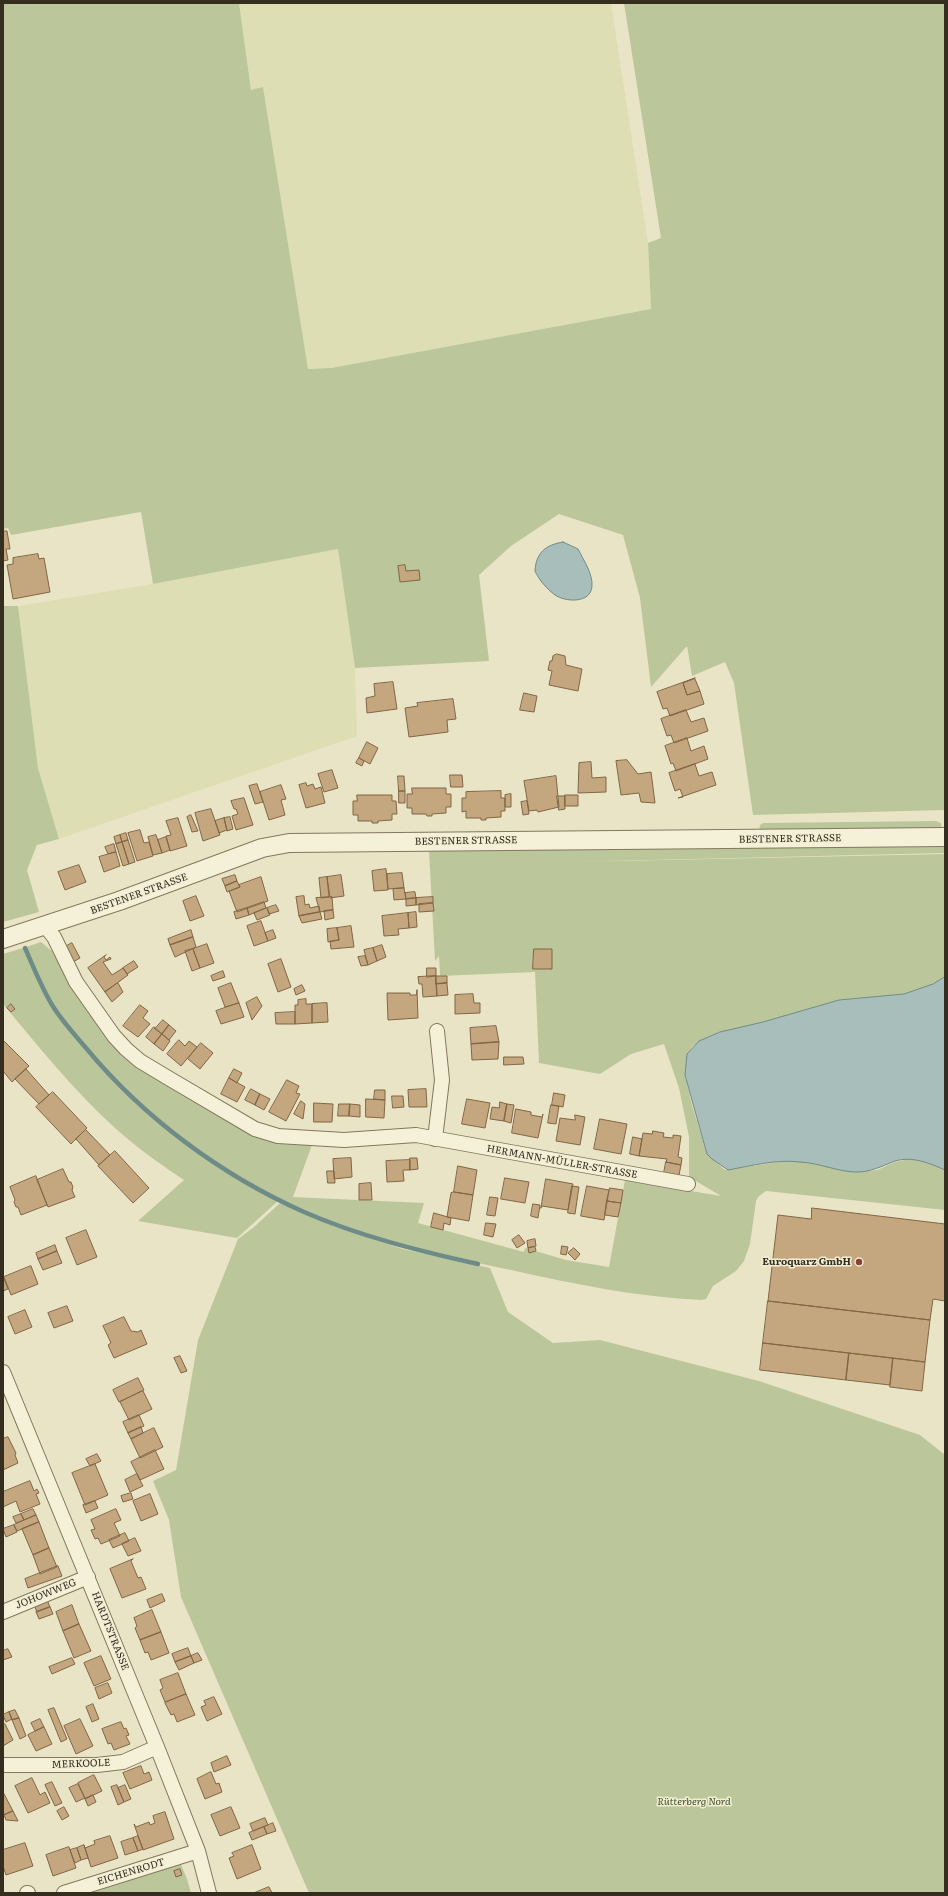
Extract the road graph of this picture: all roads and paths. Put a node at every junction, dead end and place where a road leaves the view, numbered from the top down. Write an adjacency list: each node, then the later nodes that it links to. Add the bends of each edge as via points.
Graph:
1 (945, 837): 2 (street, BESTENER STRASSE, via 289,843 262,848)
2 (41, 928): 3 (street, BESTENER STRASSE); 5 (street, HERMANN-MÜLLER-STRASSE, via 54,937 76,982 126,1049 170,1080 255,1129 278,1136 344,1140 416,1136)
3 (3, 939)
4 (437, 1031): 5 (street, via 442,1080)
5 (435, 1140): 6 (street, HERMANN-MÜLLER-STRASSE)
6 (688, 1184)
7 (3, 1372): 8 (street, HARDTSTRASSE)
8 (88, 1577): 9 (street, JOHOWWEG); 10 (street, HARDTSTRASSE)
9 (3, 1612)
10 (157, 1747): 11 (street, MERKOOLE, via 123,1762 97,1765); 12 (street, HARDTSTRASSE)
11 (3, 1765)
12 (198, 1851): 13 (street, EICHENRODT); 14 (street, HARDTSTRASSE)
13 (64, 1893)
14 (209, 1893)

